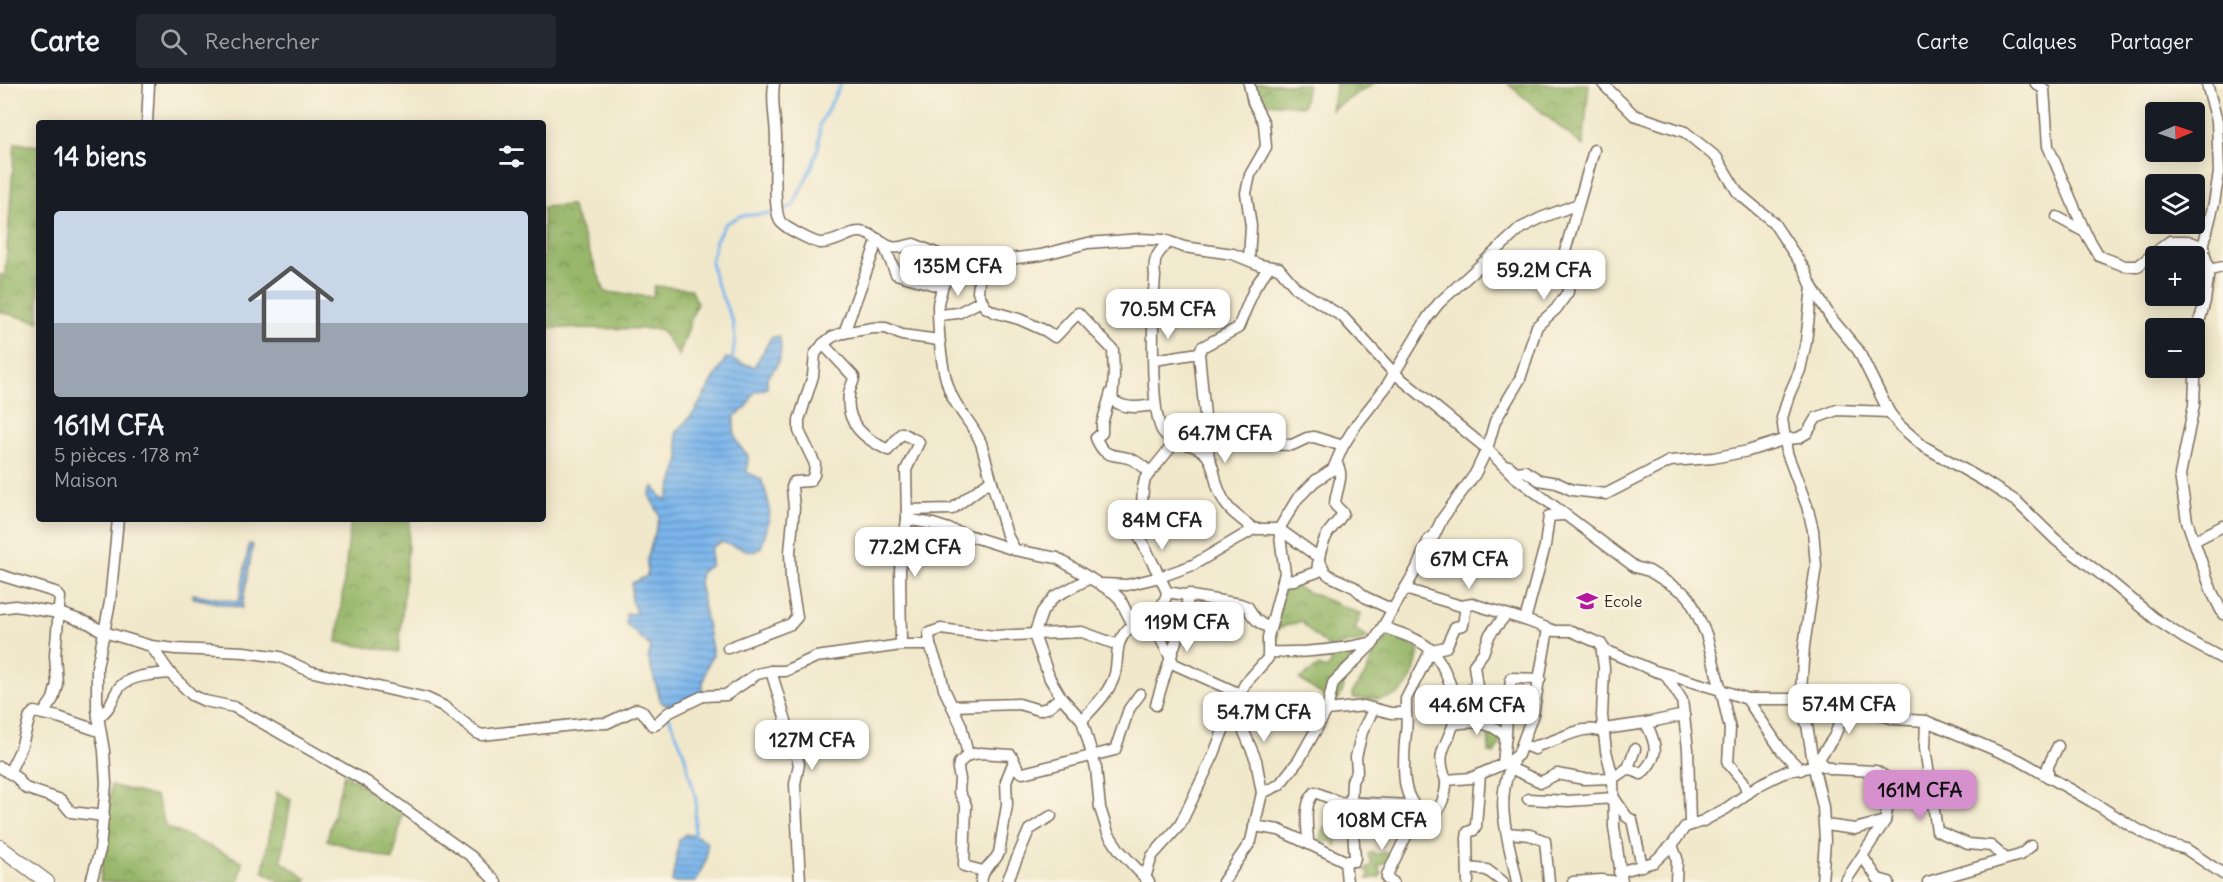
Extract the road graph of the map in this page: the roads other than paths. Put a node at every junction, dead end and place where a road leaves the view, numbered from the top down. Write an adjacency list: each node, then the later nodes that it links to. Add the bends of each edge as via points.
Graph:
1 (149, 84): 7 (street)
2 (774, 84): 12 (street, via 779,221 817,242 839,240 860,231)
3 (1250, 84): 19 (street, via 1253,102 1264,123 1266,147 1250,175 1246,193 1251,226)
4 (1603, 84): 26 (street, via 1634,115 1685,132 1717,158 1738,193 1773,222)
5 (2036, 84): 11 (street, via 2044,89 2046,97 2048,146)
6 (2207, 84): 16 (street, via 2217,121 2218,173)
7 (147, 120)
8 (1594, 150): 9 (street)
9 (1578, 204): 34 (street, via 1521,228 1483,261 1439,303); 42 (street, via 1564,255 1568,292 1538,326 1520,380 1495,421)
10 (2057, 217): 11 (street)
11 (2085, 231): 21 (street, via 2099,256 2125,266 2138,266)
12 (880, 241): 18 (street, via 894,247 914,244); 25 (street, via 896,274); 29 (street)
13 (1168, 243): 19 (street); 20 (street, via 1141,239 1088,243 1041,255); 33 (street, via 1157,253 1153,266)
14 (2164, 246): 15 (street, via 2170,241 2188,241)
15 (2199, 246)
16 (2204, 246)
17 (2205, 252): 24 (street)
18 (955, 259): 20 (street); 25 (street)
19 (1249, 259): 22 (street)
20 (981, 261): 27 (street)
21 (2145, 261)
22 (1269, 267): 32 (street, via 1255,287 1238,328 1202,347); 34 (street, via 1278,268 1296,288 1343,317)
23 (2223, 267): 24 (street)
24 (2209, 270): 53 (street, via 2197,330 2194,405 2180,475)
25 (942, 287): 28 (street)
26 (1812, 287): 37 (street, via 1858,350); 38 (street, via 1800,370 1782,418)
27 (981, 301): 28 (street, via 958,313); 35 (street, via 994,312 1019,319 1055,337 1078,313 1113,350)
28 (939, 315): 30 (street)
29 (844, 333): 30 (street, via 886,328 902,335); 31 (street)
30 (939, 340): 46 (street, via 949,387 975,429)
31 (823, 344): 47 (street, via 854,377 848,396 849,412 868,441 888,450 902,433 919,441 906,470); 83 (street, via 815,354 813,376 799,420 799,431 815,464 814,475 810,481 794,482 792,487 791,581 797,617 792,624)
32 (1199, 353): 33 (street); 40 (street)
33 (1154, 360): 36 (street)
34 (1394, 373): 41 (street); 42 (street)
35 (1114, 375): 36 (street, via 1112,400 1133,409); 45 (street, via 1102,433 1096,438 1104,451 1130,458)
36 (1155, 405): 39 (street, via 1162,431)
37 (1889, 412): 38 (street, via 1837,410 1816,418 1807,433); 87 (street, via 1923,446 2018,502 2056,540 2154,618)
38 (1786, 439): 42 (street, via 1713,458 1670,461 1606,494 1572,490 1539,480 1525,471 1516,471); 98 (street, via 1787,453 1813,530 1816,566)
39 (1176, 441): 43 (street, via 1194,445); 45 (street)
40 (1207, 442): 41 (street, via 1292,445 1314,437); 43 (street)
41 (1343, 446): 44 (street)
42 (1488, 451): 48 (street); 60 (street, via 1429,539)
43 (1209, 459): 51 (street, via 1229,510)
44 (1336, 463): 52 (street, via 1334,469 1297,499); 55 (street, via 1341,483 1335,505 1343,513)
45 (1149, 472): 57 (street, via 1143,488 1140,538)
46 (991, 480): 47 (street, via 952,509); 54 (street)
47 (907, 515): 54 (street); 79 (street, via 900,570)
48 (1563, 515): 69 (street, via 1549,516); 92 (street, via 1635,567 1644,568 1686,594 1706,634)
49 (118, 522): 75 (street)
50 (2223, 526): 53 (street)
51 (1254, 529): 52 (street); 57 (street, via 1193,566)
52 (1279, 529): 55 (street); 59 (street)
53 (2194, 542): 67 (street)
54 (1015, 550): 58 (street, via 1057,558)
55 (1318, 557): 59 (street, via 1317,572); 65 (street, via 1330,576)
56 (0, 575): 66 (street, via 58,594)
57 (1160, 577): 58 (street, via 1127,585); 61 (street)
58 (1095, 581): 74 (street, via 1120,599); 76 (street, via 1054,597 1042,612)
59 (1283, 581): 72 (street)
60 (1405, 589): 63 (street); 65 (street)
61 (1167, 592): 62 (street); 71 (street)
62 (1189, 594): 72 (street, via 1243,605 1252,617); 86 (street, via 1182,628)
63 (1466, 606): 68 (street, via 1476,604); 84 (street, via 1463,625 1455,627 1446,647)
64 (0, 608): 66 (street, via 15,606)
65 (1393, 610): 70 (street)
66 (59, 613): 75 (street); 105 (street, via 57,684)
67 (2223, 614)
68 (1506, 615): 69 (street); 95 (street, via 1490,634 1474,665 1477,687 1473,687 1473,693)
69 (1525, 620): 73 (street)
70 (1383, 627): 77 (street); 84 (street)
71 (1151, 628): 74 (street); 86 (street)
72 (1270, 628): 85 (street)
73 (1548, 628): 78 (street, via 1571,631); 91 (street)
74 (1135, 629): 81 (street, via 1128,629)
75 (104, 632): 82 (street); 107 (street, via 97,667)
76 (1034, 635): 80 (street, via 993,636 941,629 929,633); 81 (street, via 1082,632); 96 (street)
77 (1374, 642): 85 (street, via 1300,653); 102 (street, via 1333,683)
78 (1601, 644): 90 (street, via 1605,650); 113 (street)
79 (901, 645): 80 (street); 88 (street, via 831,654 785,671)
80 (930, 645): 101 (street)
81 (1118, 645): 108 (street, via 1115,674 1104,695)
82 (151, 646): 88 (street, via 280,657 309,671 426,698 482,735 607,723 638,709 655,724 703,696 726,695 757,674); 89 (street)
83 (728, 648)
84 (1431, 650): 95 (street); 104 (street, via 1406,699)
85 (1269, 652): 94 (street)
86 (1169, 658): 94 (street, via 1178,667); 100 (street)
87 (2223, 659)
88 (771, 671): 159 (street, via 799,764 795,784)
89 (170, 673): 107 (street, via 125,683); 158 (street, via 192,695 234,708 383,792 472,857)
90 (1665, 674): 92 (street); 106 (street, via 1682,699)
91 (1540, 679): 114 (street, via 1510,678); 115 (street)
92 (1721, 690): 97 (street); 131 (street, via 1730,729 1728,763)
93 (1140, 694): 119 (street, via 1130,709 1115,750)
94 (1238, 696): 130 (street, via 1242,727 1256,760); 155 (street, via 1180,825 1152,856)
95 (1454, 696): 111 (street)
96 (1061, 697): 101 (street, via 1039,710 1019,704); 108 (street)
97 (1747, 699): 98 (street); 125 (street, via 1782,751)
98 (1800, 700): 99 (street, via 1833,699); 121 (street)
99 (1848, 704): 109 (street, via 1894,719); 121 (street)
100 (1156, 705)
101 (952, 706): 118 (street)
102 (1327, 710): 103 (street, via 1364,706); 130 (street, via 1279,786)
103 (1373, 710): 104 (street); 134 (street, via 1356,755)
104 (1406, 713): 135 (street, via 1406,781)
105 (43, 714): 112 (street); 124 (street, via 34,712 30,716 13,768)
106 (1684, 715): 110 (street); 139 (street)
107 (98, 718): 112 (street)
108 (1082, 720): 119 (street)
109 (1926, 721): 127 (street, via 2019,760); 148 (street, via 1925,748 1937,831 1968,844 1991,846)
110 (1646, 723): 113 (street); 123 (street, via 1655,742 1652,764 1641,774)
111 (1454, 724): 114 (street, via 1477,722 1496,728); 129 (street, via 1441,757)
112 (99, 731): 136 (street, via 105,762)
113 (1604, 731): 115 (street, via 1589,728 1535,749); 128 (street)
114 (1506, 737): 122 (street)
115 (1523, 745): 122 (street)
116 (2058, 746): 127 (street, via 2048,765)
117 (1635, 749): 123 (street)
118 (968, 755): 120 (street, via 1011,754); 153 (street, via 958,769 959,792 966,805 963,859 964,866)
119 (1092, 756): 120 (street, via 1030,772 1019,771); 155 (street, via 1108,833)
120 (1014, 761): 153 (street, via 1006,781 1007,805 999,853)
121 (1818, 765): 125 (street); 138 (street, via 1876,771 1886,777); 140 (street)
122 (1507, 766): 126 (street); 128 (street, via 1541,782 1557,774); 142 (street, via 1503,788)
123 (1628, 768): 128 (street)
124 (5, 770): 136 (street, via 25,788 61,800 71,812)
125 (1801, 770): 131 (street, via 1787,771)
126 (1480, 774): 129 (street); 151 (street, via 1476,826 1467,838)
127 (2048, 777): 152 (street, via 2133,827 2186,849)
128 (1613, 778): 132 (street)
129 (1446, 780): 135 (street, via 1434,816)
130 (1262, 793): 141 (street)
131 (1748, 793): 139 (street, via 1703,821)
132 (1614, 798): 133 (street); 150 (street, via 1632,820); 154 (street)
133 (1528, 799)
134 (1351, 803): 135 (street); 143 (street, via 1337,802 1317,792 1313,795 1307,809); 149 (street, via 1355,857 1354,861)
135 (1415, 808): 163 (street, via 1387,875)
136 (104, 816): 157 (street)
137 (1051, 816): 160 (street, via 1029,830)
138 (1886, 821): 140 (street, via 1855,829); 147 (street)
139 (1690, 824): 144 (street)
140 (1825, 825): 170 (street)
141 (1254, 826): 143 (street, via 1279,830); 161 (street, via 1249,845)
142 (1507, 833): 166 (street); 167 (street, via 1545,841)
143 (1308, 843): 149 (street)
144 (1672, 845): 150 (street, via 1654,862); 169 (street, via 1677,858)
145 (2031, 846): 148 (street, via 2019,855)
146 (1, 850): 156 (street)
147 (1863, 857): 171 (street); 172 (street, via 1878,879)
148 (2005, 858): 173 (street)
149 (1345, 861): 162 (street)
150 (1642, 866): 154 (street)
151 (1468, 868): 164 (street); 165 (street, via 1487,870)
152 (2223, 876): 174 (street)
153 (982, 877)
154 (1620, 879): 168 (street)
155 (1147, 880)
156 (47, 882)
157 (91, 882)
158 (496, 882)
159 (800, 882)
160 (1007, 882)
161 (1223, 882)
162 (1347, 882)
163 (1393, 882)
164 (1468, 882)
165 (1503, 882)
166 (1516, 882)
167 (1550, 882)
168 (1573, 882)
169 (1676, 882)
170 (1822, 882)
171 (1845, 882)
172 (1889, 882)
173 (1928, 882)
174 (2217, 882)

